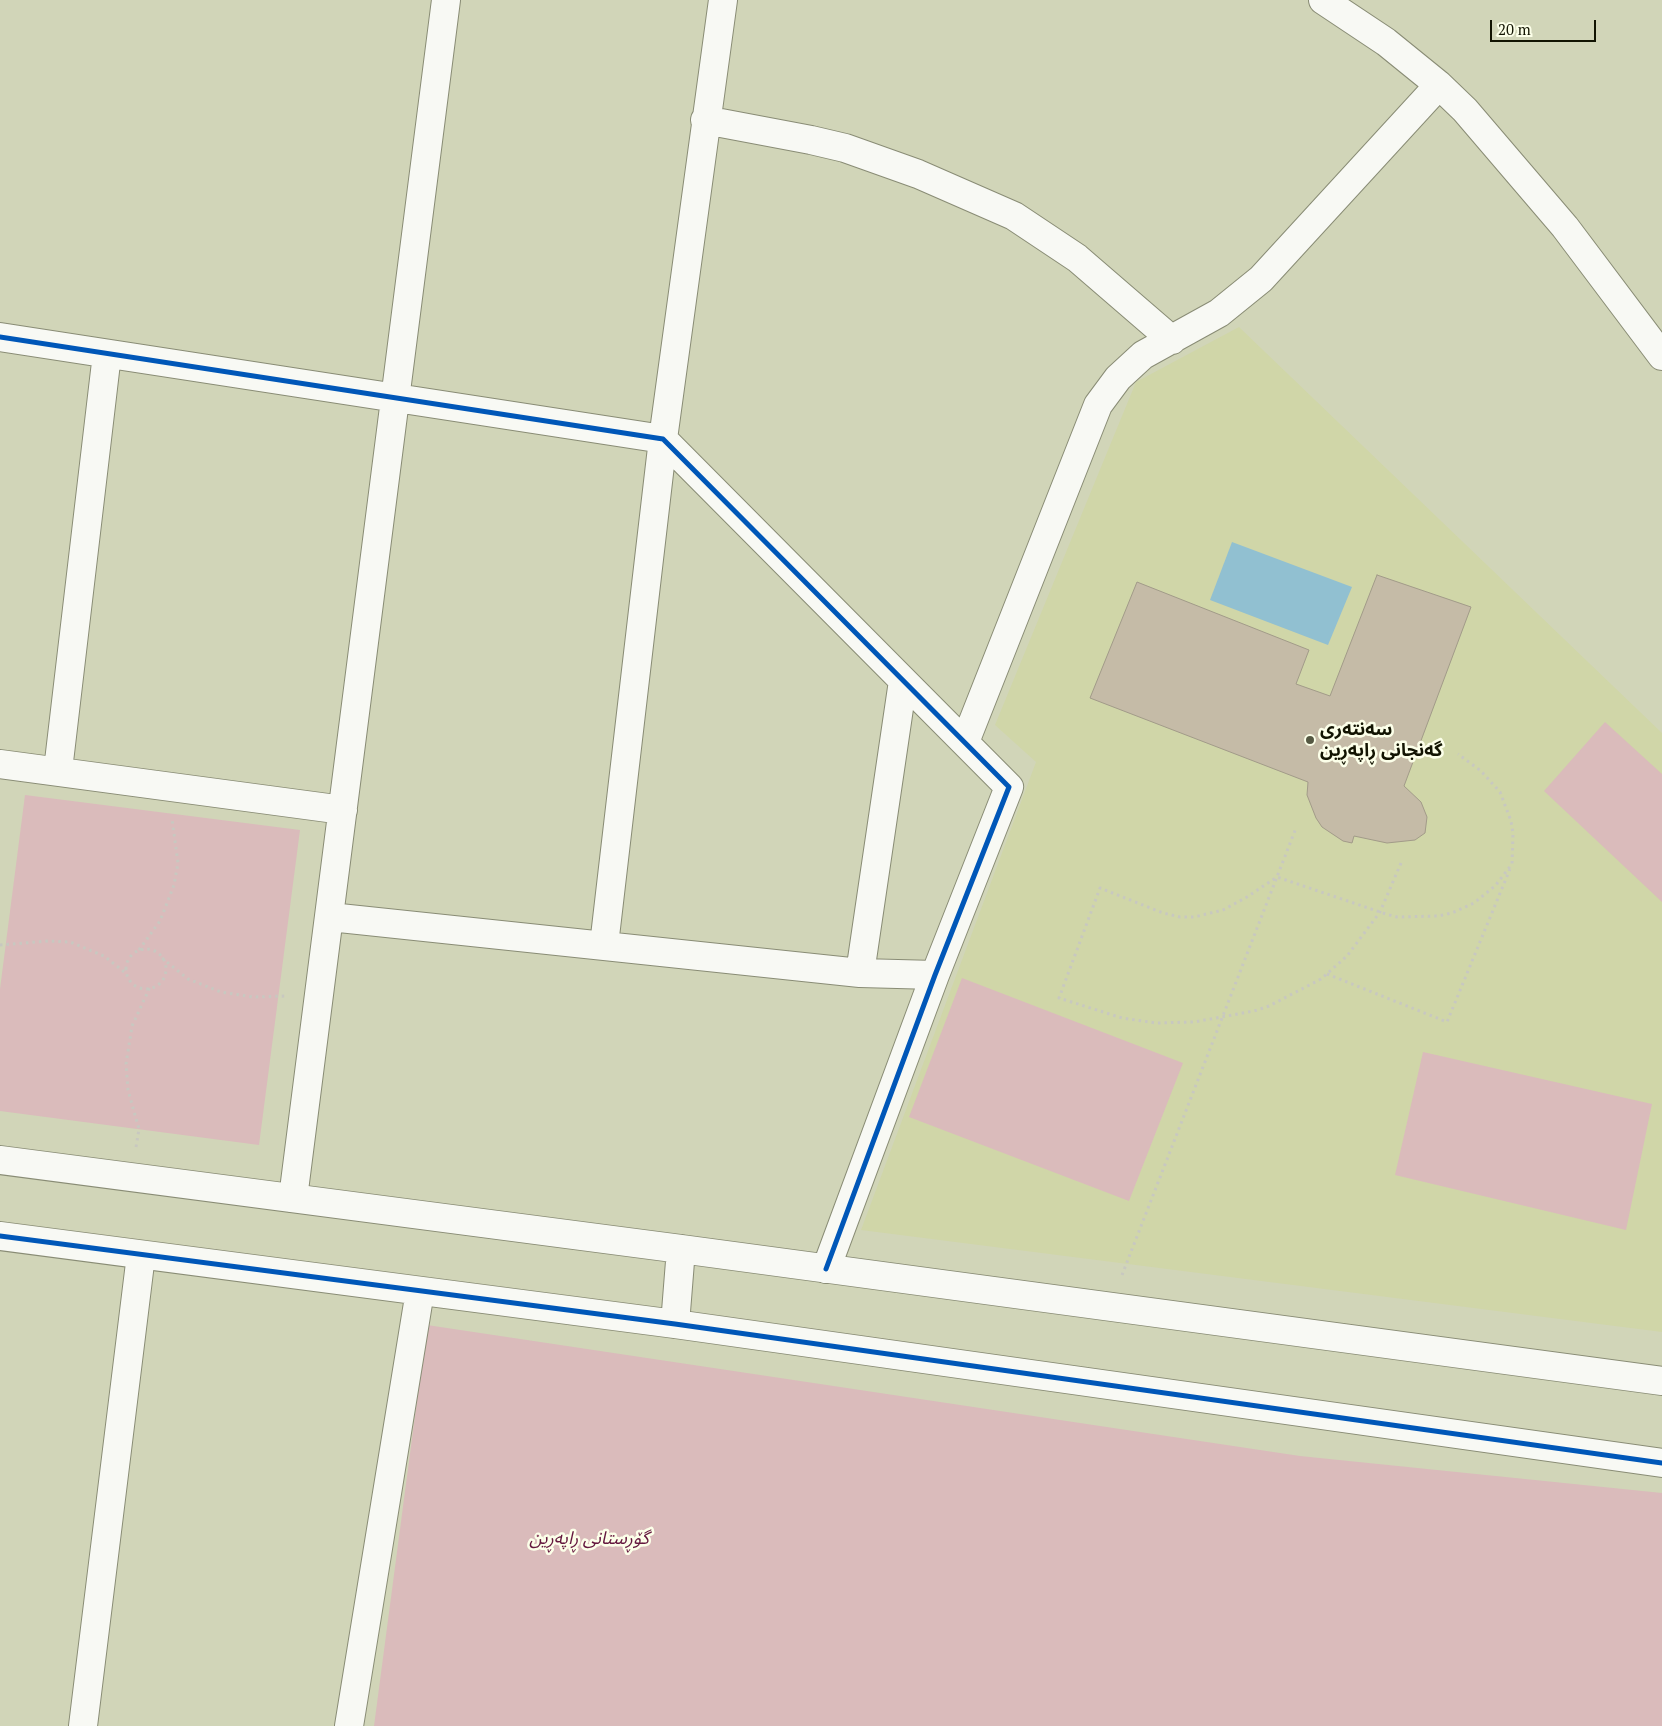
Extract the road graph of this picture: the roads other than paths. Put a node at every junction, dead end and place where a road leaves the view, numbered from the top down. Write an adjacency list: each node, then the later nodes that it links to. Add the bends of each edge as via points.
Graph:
1 (446, 0): 10 (street)
2 (723, 0): 5 (street)
3 (1323, 0): 4 (street, via 1386,42)
4 (1439, 85): 7 (street, via 1261,278 1219,313); 9 (street, via 1465,110 1565,226)
5 (705, 120): 7 (street, via 854,151 918,174 1014,216 1077,258); 11 (street)
6 (0, 337): 8 (street)
7 (1172, 340): 13 (street, via 1130,366 1098,405)
8 (107, 354): 10 (street); 15 (street)
9 (1662, 356)
10 (396, 398): 11 (street); 16 (street)
11 (663, 439): 12 (street); 18 (street)
12 (903, 681): 13 (street); 19 (street)
13 (965, 742): 20 (street, via 1009,787)
14 (0, 764): 15 (street)
15 (58, 770): 16 (street)
16 (343, 810): 17 (street)
17 (330, 917): 18 (street); 22 (street)
18 (604, 945): 19 (street)
19 (860, 973): 20 (street)
20 (935, 975): 26 (street)
21 (0, 1160): 22 (street)
22 (293, 1198): 24 (street)
23 (0, 1236): 25 (street)
24 (681, 1249): 26 (street); 28 (street)
25 (141, 1255): 27 (street); 31 (street)
26 (826, 1269): 29 (street)
27 (420, 1291): 28 (street); 32 (street)
28 (675, 1324): 30 (street)
29 (1662, 1381)
30 (1662, 1463)
31 (83, 1726)
32 (349, 1726)

